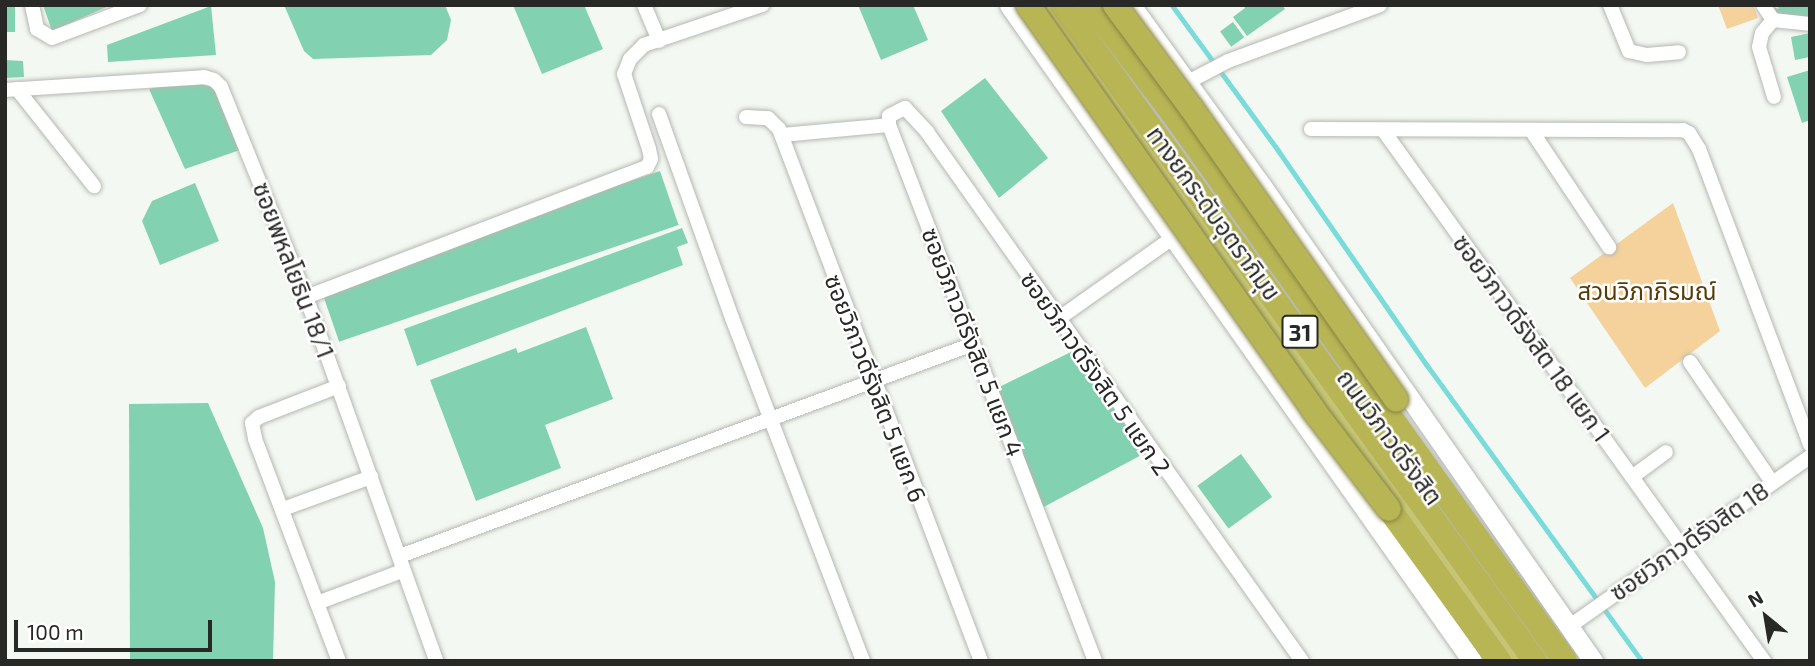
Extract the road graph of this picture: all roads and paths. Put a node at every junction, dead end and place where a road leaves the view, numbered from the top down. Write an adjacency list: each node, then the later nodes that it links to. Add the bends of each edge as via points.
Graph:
1 (32, 5): 2 (street, via 37,29 52,38)
2 (140, 5)
3 (644, 5): 17 (street)
4 (762, 5): 17 (street)
5 (1009, 5): 33 (main road, 31)
6 (1028, 5): 62 (highway, bridge, via 1314,411)
7 (1047, 5): 22 (highway, ถนนวิภาวดีรังสิต / 31)
8 (1062, 5): 64 (highway, ทางยกระดับอุตราภิมุข / 31)
9 (1094, 5): 27 (highway, ถนนวิภาวดีรังสิต / 31); 65 (highway, ทางยกระดับอุตราภิมุข / 31)
10 (1115, 5): 66 (highway, bridge)
11 (1131, 5): 19 (main road, ถนนวิภาวดีรังสิต / 31)
12 (1380, 5): 19 (street)
13 (1610, 5): 18 (street, via 1629,51 1647,55)
14 (1763, 5): 15 (street)
15 (1773, 20): 16 (street); 21 (street, via 1762,33 1759,47)
16 (1810, 24)
17 (659, 41): 36 (street, via 644,45 630,59 624,74 649,149 647,167)
18 (1679, 52)
19 (1188, 82): 32 (main road, ถนนวิภาวดีรังสิต / 31)
20 (11, 89): 31 (street); 36 (street, ซอยพหลโยธิน 18/1, via 204,76 214,80 229,102)
21 (1774, 97)
22 (1117, 103): 33 (highway); 63 (highway, ถนนวิภาวดีรังสิต / 31)
23 (659, 114): 42 (street)
24 (746, 117): 30 (street, ซอยวิภาวดีรังสิต 5 แยก 6, via 768,118)
25 (889, 125): 30 (street); 37 (street, ซอยวิภาวดีรังสิต 5 แยก 2, via 889,116 896,110 905,108 912,113); 38 (street, ซอยวิภาวดีรังสิต 5 แยก 4)
26 (1311, 129): 28 (street)
27 (1192, 130): 32 (highway); 65 (highway, ถนนวิภาวดีรังสิต / 31)
28 (1383, 130): 29 (street); 47 (street, ซอยวิภาวดีรังสิต 18 แยก 1)
29 (1531, 130): 35 (street); 43 (street, via 1683,130 1699,149)
30 (782, 135): 40 (street, ซอยวิภาวดีรังสิต 5 แยก 6)
31 (93, 186)
32 (1262, 186): 54 (main road, ถนนวิภาวดีรังสิต / 31)
33 (1139, 187): 34 (main road, 31)
34 (1174, 237): 37 (street); 61 (main road, 31)
35 (1609, 247)
36 (306, 296): 41 (street, ซอยพหลโยธิน 18/1)
37 (1058, 319): 60 (street, ซอยวิภาวดีรังสิต 5 แยก 2)
38 (973, 344): 40 (street); 59 (street, ซอยวิภาวดีรังสิต 5 แยก 4)
39 (1690, 362): 48 (street)
40 (874, 383): 42 (street); 58 (street, ซอยวิภาวดีรังสิต 5 แยก 6)
41 (339, 386): 46 (street, ซอยพหลโยธิน 18/1); 49 (street, via 252,423)
42 (771, 419): 51 (street); 57 (street)
43 (1810, 445)
44 (1665, 453): 47 (street)
45 (1810, 457): 48 (street, ซอยวิภาวดีรังสิต 18)
46 (371, 477): 49 (street); 51 (street, ซอยพหลโยธิน 18/1)
47 (1632, 477): 50 (street, ซอยวิภาวดีรังสิต 18 แยก 1)
48 (1772, 482): 50 (street, ซอยวิภาวดีรังสิต 18)
49 (283, 509): 53 (street)
50 (1681, 546): 54 (street, ซอยวิภาวดีรังสิต 18); 68 (street, ซอยวิภาวดีรังสิต 18 แยก 1)
51 (400, 556): 52 (street, ซอยพหลโยธิน 18/1)
52 (402, 571): 53 (street); 56 (street, ซอยพหลโยธิน 18/1)
53 (317, 603): 55 (street)
54 (1570, 626): 67 (main road, ถนนวิภาวดีรังสิต / 31)
55 (339, 661)
56 (436, 661)
57 (863, 661)
58 (981, 661)
59 (1095, 661)
60 (1302, 661)
61 (1472, 661)
62 (1499, 661)
63 (1519, 661)
64 (1535, 661)
65 (1566, 661)
66 (1582, 661)
67 (1593, 661)
68 (1764, 661)

